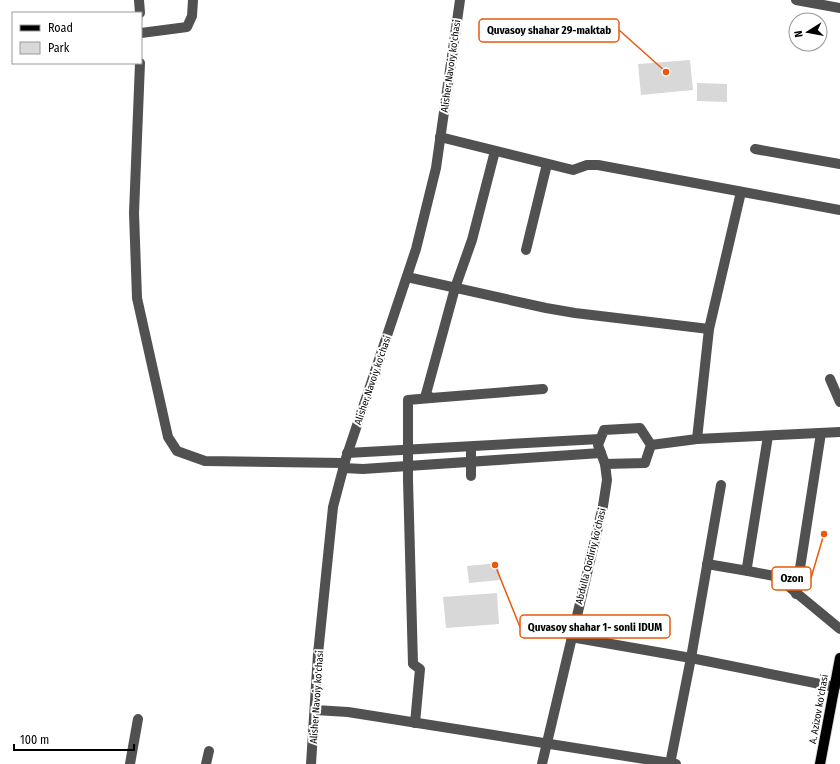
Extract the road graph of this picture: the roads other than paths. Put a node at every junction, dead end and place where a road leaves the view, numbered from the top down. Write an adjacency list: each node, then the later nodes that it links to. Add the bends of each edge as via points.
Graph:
1 (139, 0): 6 (street)
2 (193, 0): 7 (street, via 192,16 186,27)
3 (460, 0): 9 (street, Alisher Navoiy ko'chasi)
4 (796, 0): 5 (street)
5 (840, 8)
6 (140, 12)
7 (142, 33)
8 (140, 64): 33 (street, via 134,212 137,298 168,437 177,451 205,461)
9 (440, 137): 11 (street); 17 (street, Alisher Navoiy ko'chasi, via 436,168)
10 (755, 149): 13 (street)
11 (494, 151): 12 (street); 18 (street, via 472,240)
12 (547, 164): 14 (street, via 573,170 587,165 598,165); 16 (street)
13 (840, 164)
14 (741, 192): 15 (street); 19 (street)
15 (840, 210)
16 (526, 250)
17 (407, 277): 18 (street); 33 (street, Alisher Navoiy ko'chasi)
18 (455, 288): 19 (street, via 568,312); 22 (street, via 427,388 426,394)
19 (709, 329): 28 (street)
20 (830, 378): 23 (street)
21 (543, 389): 22 (street)
22 (431, 398): 31 (street, via 408,400)
23 (840, 402)
24 (840, 432): 25 (street)
25 (821, 433): 26 (street); 41 (street)
26 (768, 436): 28 (street); 40 (street)
27 (600, 439): 29 (street, via 604,430 640,428); 30 (street); 32 (street, via 598,445)
28 (697, 440): 29 (street)
29 (651, 445): 35 (street, via 645,463)
30 (471, 447): 31 (street); 34 (street)
31 (409, 450): 33 (street); 36 (street)
32 (601, 453): 34 (street); 35 (street)
33 (345, 461): 36 (street, via 363,469); 47 (street, Alisher Navoiy ko'chasi, via 333,508)
34 (471, 462): 36 (street); 37 (street)
35 (605, 464): 43 (street, Abdulla Qodiriy ko'chasi, via 608,480 603,506)
36 (408, 466): 49 (street, via 413,664 420,669)
37 (471, 476)
38 (721, 486): 39 (street)
39 (707, 564): 40 (street); 44 (street)
40 (748, 571): 41 (street, via 774,576)
41 (796, 594): 42 (street)
42 (840, 629)
43 (571, 638): 44 (street); 50 (street, Abdulla Qodiriy ko'chasi)
44 (690, 658): 46 (street); 56 (street)
45 (840, 658): 46 (main road, A. Azizov ko'chasi)
46 (835, 687): 57 (main road, A. Azizov ko'chasi)
47 (314, 710): 49 (street, via 348,712); 54 (street, Alisher Navoiy ko'chasi)
48 (138, 719): 52 (street)
49 (415, 723): 50 (street)
50 (546, 743): 55 (street, Abdulla Qodiriy ko'chasi); 56 (street)
51 (209, 751): 53 (street)
52 (130, 764)
53 (206, 764)
54 (311, 764)
55 (542, 764)
56 (672, 764)
57 (820, 764)

